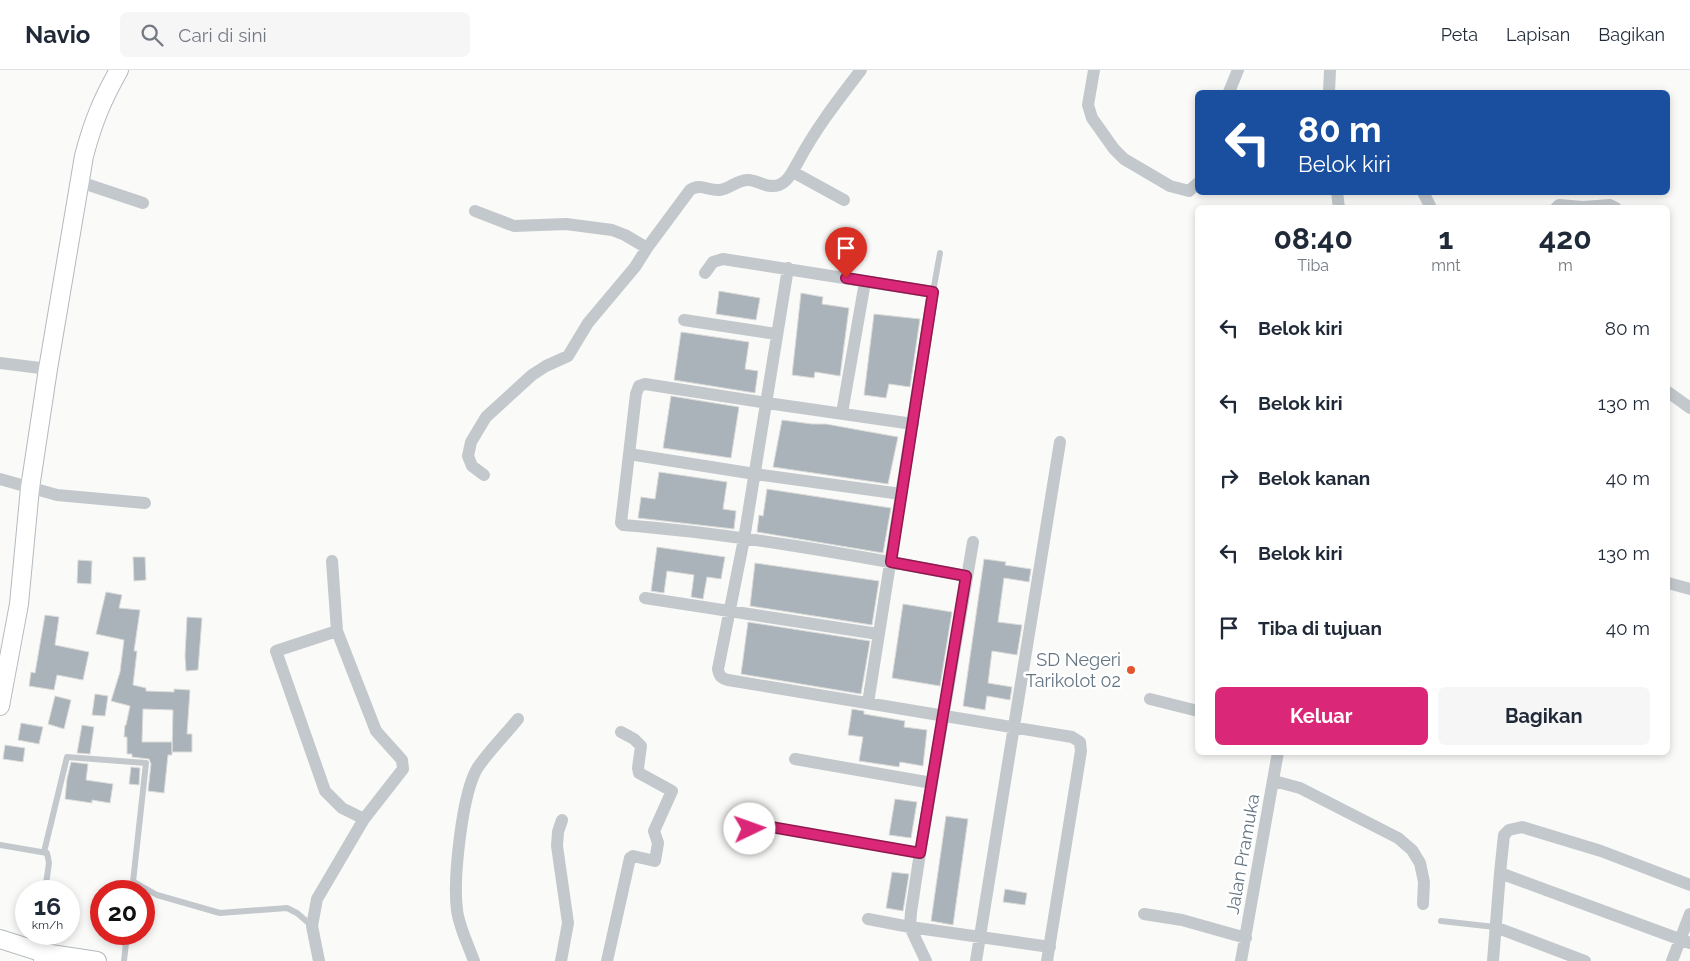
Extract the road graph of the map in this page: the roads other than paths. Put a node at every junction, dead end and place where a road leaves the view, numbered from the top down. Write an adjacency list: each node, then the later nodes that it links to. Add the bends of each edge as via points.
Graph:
1 (119, 70): 9 (street, via 92,126)
2 (861, 70): 8 (street, via 813,133)
3 (1094, 70): 10 (street, via 1088,105 1092,118 1114,149 1124,159 1174,188 1190,191)
4 (1238, 70): 6 (street)
5 (1330, 70): 7 (street)
6 (1230, 90)
7 (1329, 90)
8 (793, 172): 11 (street); 14 (street, via 779,185 747,180 721,190 695,187)
9 (80, 182): 12 (street); 23 (street)
10 (1195, 186)
11 (844, 200)
12 (143, 203)
13 (475, 211): 14 (street, via 514,226 566,224 612,230)
14 (647, 248): 32 (street, via 580,335 568,356 532,375 486,417 471,442 468,456 472,466)
15 (940, 253): 19 (lane)
16 (788, 268): 17 (street, via 717,259); 18 (street); 21 (street)
17 (705, 272)
18 (865, 282): 19 (street); 27 (street)
19 (933, 292): 28 (street)
20 (684, 320): 21 (street)
21 (776, 334): 25 (street)
22 (0, 363): 23 (street)
23 (48, 369): 34 (street)
24 (1670, 395): 26 (street)
25 (767, 403): 27 (street); 30 (street, via 645,384 639,386); 31 (street)
26 (1690, 408)
27 (842, 413): 28 (street)
28 (913, 424): 35 (street)
29 (1060, 442): 54 (street)
30 (629, 454): 31 (street); 37 (street, via 620,521 623,525)
31 (755, 474): 35 (street); 37 (street)
32 (484, 475)
33 (0, 480): 34 (street)
34 (30, 488): 36 (street, via 78,498); 50 (street, via 19,604)
35 (901, 494): 40 (street)
36 (145, 503)
37 (744, 539): 40 (street); 45 (street)
38 (973, 542): 41 (street)
39 (332, 561): 46 (street)
40 (891, 562): 41 (street); 47 (street)
41 (966, 576): 52 (street)
42 (1670, 584): 43 (street)
43 (1690, 589)
44 (645, 598): 45 (street)
45 (729, 610): 47 (street); 49 (street, via 718,669 722,678)
46 (337, 631): 60 (street, via 376,731 402,760 403,769); 60 (street, via 276,651 325,790 342,808)
47 (878, 634): 49 (street)
48 (1150, 699): 51 (street)
49 (868, 703): 52 (street)
50 (0, 706)
51 (1195, 711)
52 (943, 716): 54 (street); 59 (street)
53 (518, 720): 89 (street, via 478,767 469,786 455,891 457,912)
54 (1015, 728): 79 (street); 84 (street, via 1072,737 1080,742)
55 (621, 732): 91 (street, via 641,746 639,773 672,791 654,831 658,843 655,861 630,858)
56 (1278, 755): 58 (street, Jalan Pramuka)
57 (795, 759): 59 (street)
58 (1274, 781): 71 (street, via 1300,788 1398,838 1420,862 1424,882); 80 (street, Jalan Pramuka)
59 (932, 783): 65 (street)
60 (364, 819): 76 (street, via 317,899)
61 (562, 820): 90 (street, via 557,846 568,923)
62 (748, 840): 65 (lane, via 754,824)
63 (0, 845): 64 (lane)
64 (44, 852): 67 (lane, via 48,863); 68 (lane, via 67,757 146,762)
65 (920, 853): 77 (street)
66 (1500, 873): 69 (street, via 1504,835 1509,830 1522,827 1601,851); 78 (street); 82 (street)
67 (46, 880)
68 (134, 880)
69 (1690, 885)
70 (155, 894): 76 (lane, via 220,913 287,908)
71 (1423, 904)
72 (1144, 914): 80 (street, via 1182,920)
73 (1690, 914): 82 (street)
74 (868, 919): 77 (street)
75 (1441, 921): 78 (lane)
76 (312, 926): 88 (street)
77 (910, 927): 79 (street); 92 (street)
78 (1495, 927): 96 (street); 97 (street)
79 (980, 937): 84 (street); 93 (street)
80 (1246, 938): 95 (street, Jalan Pramuka)
81 (0, 939): 85 (street)
82 (1685, 941): 98 (street)
83 (126, 945): 87 (lane)
84 (1050, 947): 94 (street)
85 (44, 957): 86 (street)
86 (97, 961)
87 (124, 961)
88 (319, 961)
89 (474, 961)
90 (561, 961)
91 (607, 961)
92 (926, 961)
93 (976, 961)
94 (1048, 961)
95 (1241, 961)
96 (1493, 961)
97 (1585, 961)
98 (1672, 961)

